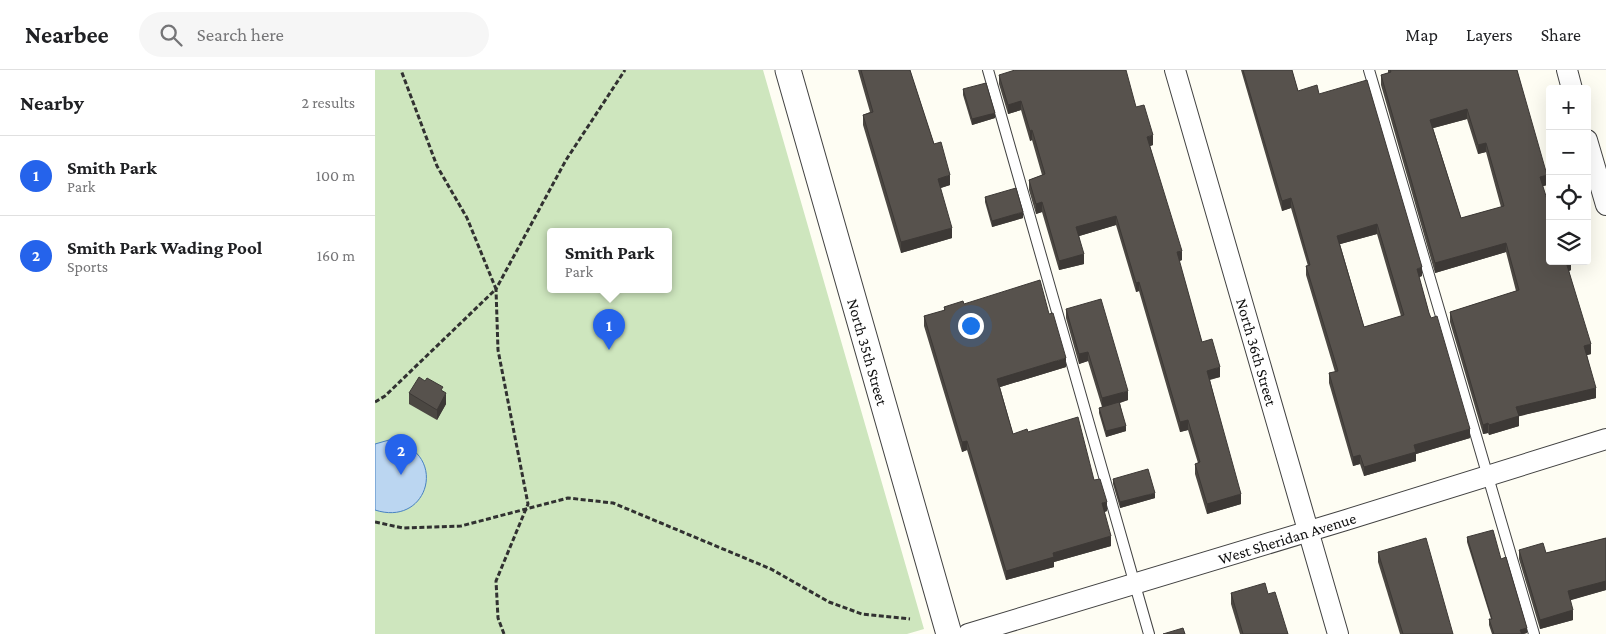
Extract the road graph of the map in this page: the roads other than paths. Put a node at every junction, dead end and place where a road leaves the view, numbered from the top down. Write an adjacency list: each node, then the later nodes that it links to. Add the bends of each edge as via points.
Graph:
1 (788, 70): 13 (street, North 35th Street)
2 (988, 70): 12 (lane)
3 (1175, 70): 11 (street, North 36th Street)
4 (1369, 70): 10 (lane)
5 (1567, 70): 6 (street)
6 (1571, 85)
7 (1591, 154): 8 (street)
8 (1606, 205)
9 (1606, 438): 10 (street, West Sheridan Avenue)
10 (1488, 476): 11 (street, West Sheridan Avenue); 17 (lane)
11 (1309, 532): 12 (street, West Sheridan Avenue); 16 (street, North 36th Street)
12 (1135, 584): 14 (street, West Sheridan Avenue); 15 (lane)
13 (949, 634)
14 (968, 634)
15 (1149, 634)
16 (1338, 634)
17 (1534, 634)

